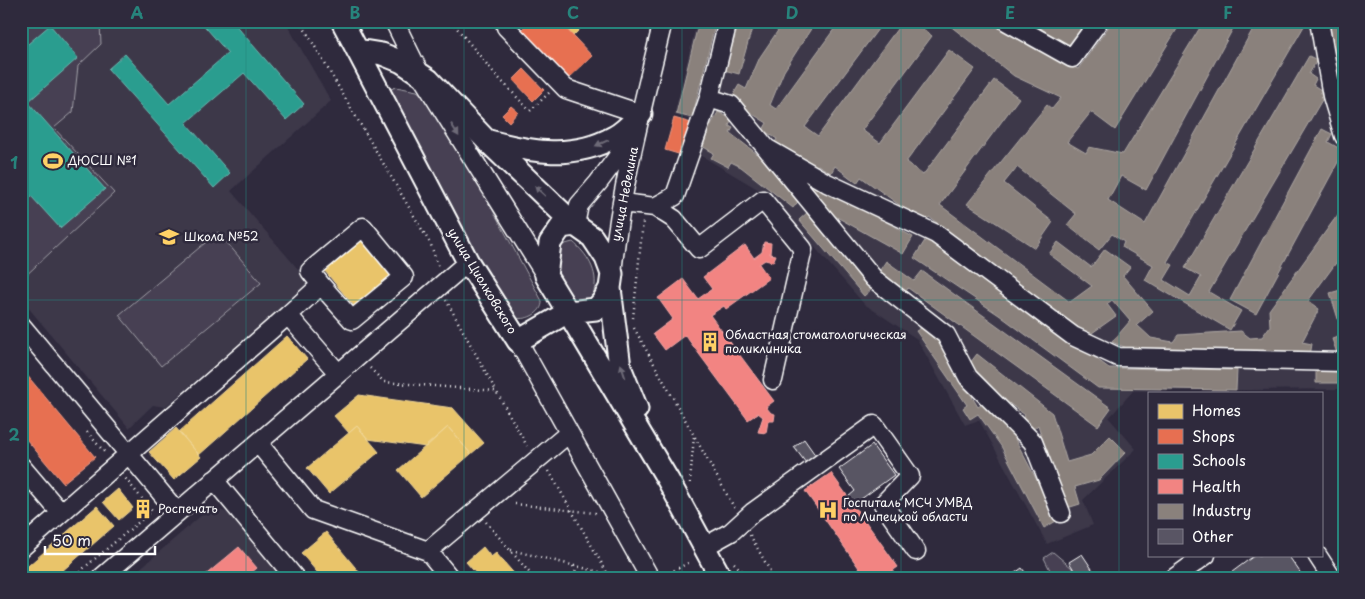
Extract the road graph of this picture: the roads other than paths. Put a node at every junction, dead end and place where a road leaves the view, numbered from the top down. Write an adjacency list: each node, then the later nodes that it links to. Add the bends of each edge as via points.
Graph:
1 (342, 21): 9 (main road, улица Циолковского)
2 (394, 21): 10 (street)
3 (510, 21): 12 (street, via 506,27 566,89)
4 (663, 21): 12 (street, улица Неделина)
5 (728, 21): 11 (street)
6 (1006, 21): 7 (street, via 1072,58)
7 (1100, 21)
8 (1320, 21): 13 (street, via 1332,96)
9 (356, 50): 10 (main road, via 382,54); 19 (main road, улица Циолковского)
10 (420, 74): 14 (main road); 20 (street, one-way to 20)
11 (709, 98): 15 (street, via 731,106); 17 (street, via 675,196)
12 (641, 114): 14 (main road, one-way to 14, via 616,136 576,151 540,152); 16 (street, улица Неделина); 18 (street, улица Неделина, via 616,159 579,205)
13 (1344, 136)
14 (487, 141): 18 (main road, one-way to 14)
15 (768, 149): 27 (street, via 827,183 936,234 1073,336 1118,357); 38 (street, via 874,279 946,335 968,377 1033,442)
16 (622, 203): 17 (street); 21 (street, улица Неделина)
17 (650, 206): 29 (street, via 674,219 699,249 763,200 803,248)
18 (575, 225): 20 (main road, via 561,227 550,243); 21 (main road, via 592,237 606,258)
19 (468, 262): 26 (main road, улица Циолковского); 28 (street)
20 (546, 276): 23 (main road)
21 (611, 281): 23 (main road, via 603,301 596,308); 35 (main road, one-way to 21, via 620,367)
22 (322, 285): 22 (street, via 310,271 363,227 404,277 352,320); 24 (street)
23 (568, 312): 26 (main road, улица Циолковского); 35 (main road)
24 (288, 315): 28 (street); 32 (street)
25 (21, 325): 32 (street)
26 (518, 341): 30 (street)
27 (1344, 362)
28 (338, 374): 31 (street)
29 (772, 380)
30 (569, 433): 42 (street); 48 (street)
31 (258, 442): 34 (street); 42 (street, via 313,510)
32 (129, 454): 36 (street); 37 (street)
33 (21, 466): 37 (street)
34 (214, 480): 36 (street); 46 (street)
35 (668, 480): 39 (main road)
36 (177, 512): 45 (street)
37 (61, 513): 40 (street)
38 (1061, 514)
39 (710, 543): 41 (street, via 731,532 752,512 874,425 910,476 883,504); 49 (main road)
40 (21, 548)
41 (916, 550)
42 (428, 551): 47 (street)
43 (1205, 556): 50 (street)
44 (1318, 556): 51 (street)
45 (101, 578)
46 (295, 578)
47 (450, 578)
48 (650, 578)
49 (721, 578)
50 (1174, 578)
51 (1332, 578)

